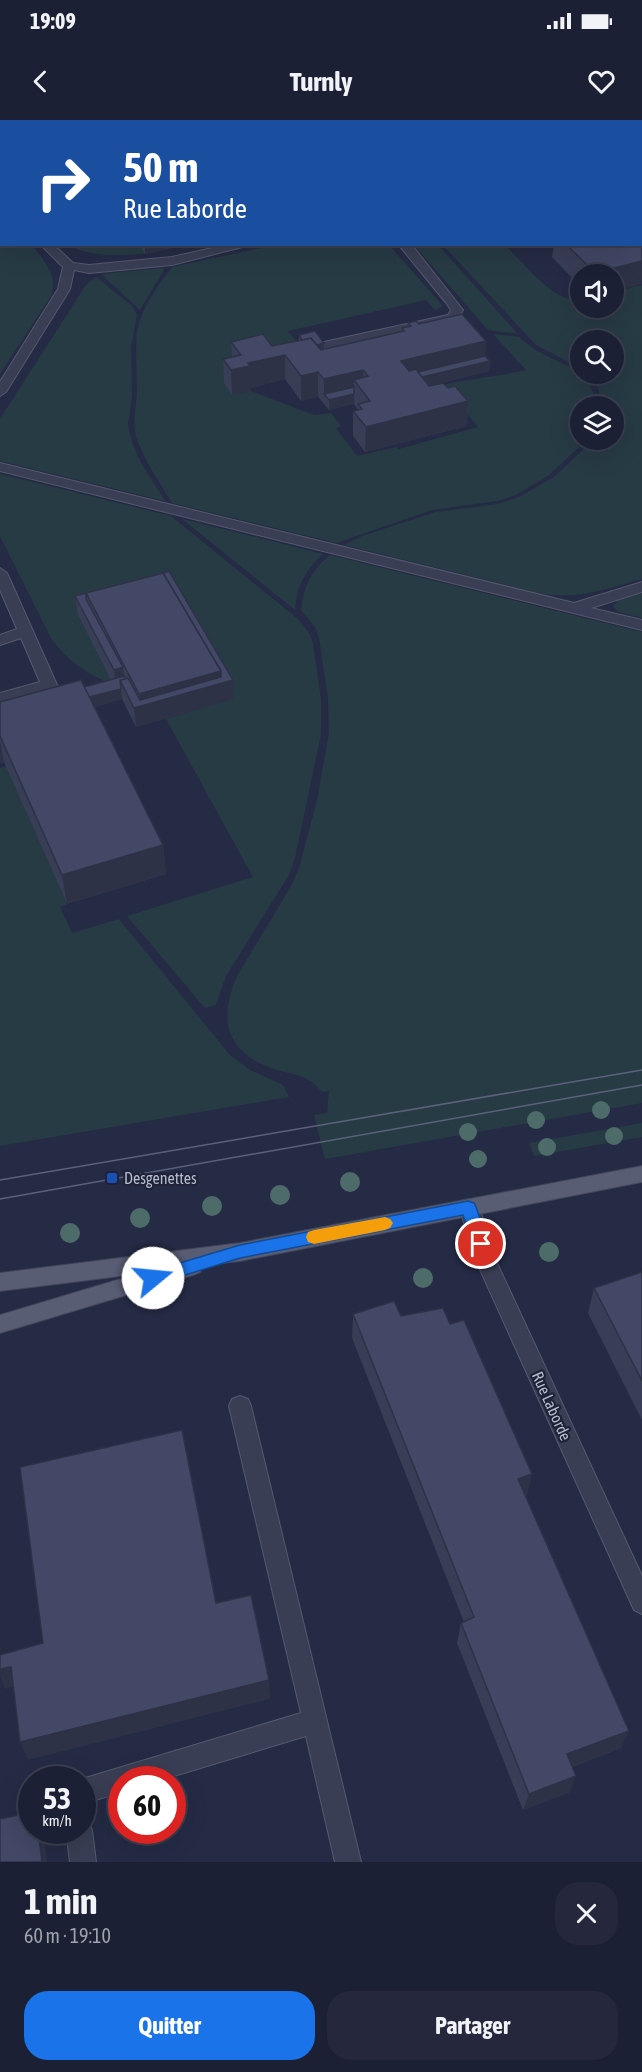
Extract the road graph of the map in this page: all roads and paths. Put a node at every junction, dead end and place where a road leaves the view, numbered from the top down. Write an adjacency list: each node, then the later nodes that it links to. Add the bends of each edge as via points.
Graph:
1 (48, 246): 4 (street)
2 (239, 246): 4 (street, via 172,261 89,269)
3 (406, 246): 5 (street, via 452,302 457,310 452,318)
4 (69, 266): 6 (street, via 64,289)
5 (328, 345)
6 (0, 392)
7 (0, 466): 10 (street)
8 (1, 576): 12 (street)
9 (642, 587): 10 (street)
10 (575, 608): 11 (street)
11 (642, 625)
12 (24, 632): 13 (street); 14 (street, via 49,685)
13 (0, 640)
14 (0, 698)
15 (642, 1174): 16 (main road)
16 (468, 1207): 17 (main road); 21 (street, Rue Laborde, via 487,1263)
17 (240, 1252): 18 (main road); 19 (main road)
18 (0, 1282)
19 (0, 1324)
20 (240, 1406): 22 (street)
21 (642, 1602)
22 (314, 1721): 23 (street); 26 (street)
23 (166, 1766)
24 (81, 1844): 25 (street)
25 (83, 1862)
26 (348, 1862)

